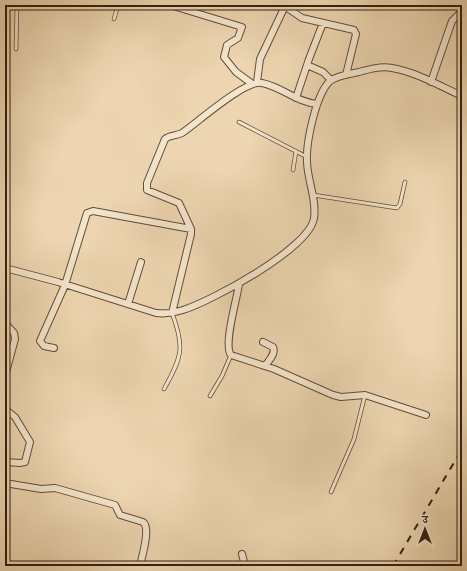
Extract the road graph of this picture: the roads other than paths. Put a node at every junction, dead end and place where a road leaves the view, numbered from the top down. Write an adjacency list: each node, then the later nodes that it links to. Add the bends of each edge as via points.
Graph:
1 (13, 5): 6 (street)
2 (17, 5): 10 (lane)
3 (118, 5): 8 (lane)
4 (170, 5): 15 (street, via 242,27 238,38 227,45 224,57 236,72)
5 (284, 6): 9 (street, via 296,15); 15 (street, via 260,59)
6 (5, 7)
7 (462, 11): 14 (street, via 451,25)
8 (114, 19)
9 (323, 22): 11 (street); 12 (street, via 354,30 356,34)
10 (16, 49)
11 (307, 65): 13 (street, via 323,72); 17 (street)
12 (346, 75): 13 (street); 14 (street, via 384,67 405,71)
13 (331, 80): 18 (street)
14 (431, 82): 16 (street)
15 (254, 83): 17 (street, via 271,86); 25 (street, via 181,133 168,137 162,143 147,183 147,190 179,203)
16 (462, 96)
17 (296, 98): 18 (street)
18 (317, 104): 21 (street)
19 (239, 122): 20 (lane)
20 (296, 151): 21 (lane); 22 (lane)
21 (307, 157): 24 (street)
22 (293, 170)
23 (405, 182): 24 (lane, via 397,208)
24 (312, 194): 29 (street, via 314,219 307,233)
25 (191, 229): 28 (street, via 89,211 85,215); 31 (street)
26 (141, 262): 30 (street)
27 (5, 268): 28 (street)
28 (65, 284): 30 (street); 34 (street, via 40,341 44,346)
29 (240, 284): 31 (street, via 202,303); 35 (street, via 228,341)
30 (128, 304): 31 (street, via 156,313)
31 (172, 313): 38 (lane, via 181,343 175,367)
32 (5, 323): 37 (street, via 14,333 15,339)
33 (263, 342): 36 (street, via 274,350)
34 (54, 348)
35 (231, 355): 36 (street); 40 (lane)
36 (265, 366): 39 (street, via 333,395)
37 (5, 376)
38 (164, 389)
39 (365, 395): 42 (street); 45 (lane, via 354,439)
40 (210, 396)
41 (5, 409): 43 (street, via 15,417 30,442 25,462)
42 (426, 415)
43 (5, 462)
44 (5, 482): 47 (street, via 41,489 55,488 93,498 115,505 120,516 143,522 147,530)
45 (331, 492)
46 (242, 554): 48 (street)
47 (140, 566)
48 (245, 566)

